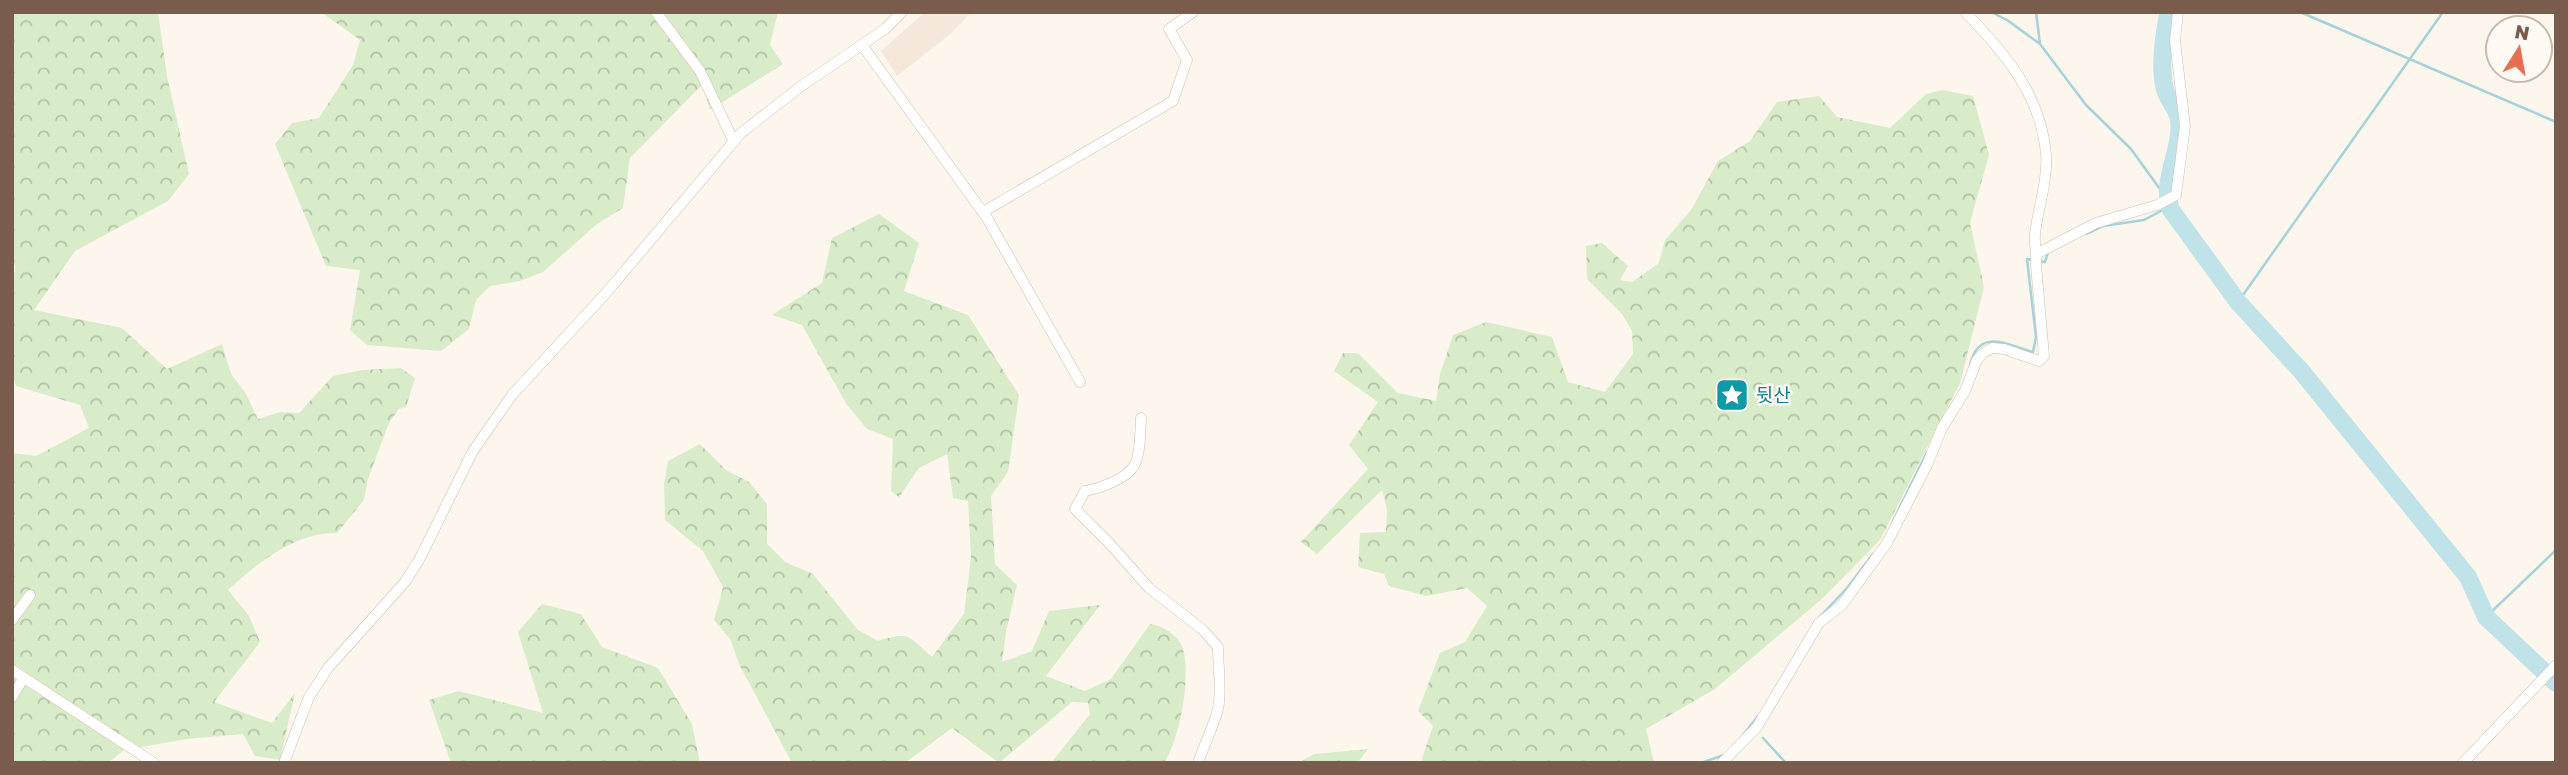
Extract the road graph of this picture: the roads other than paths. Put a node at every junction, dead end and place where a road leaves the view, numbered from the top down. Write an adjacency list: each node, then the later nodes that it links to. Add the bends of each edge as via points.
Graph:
1 (656, 12): 7 (street, via 700,71)
2 (902, 12): 6 (street)
3 (1193, 12): 8 (street, via 1169,29 1187,60 1173,101)
4 (1965, 12): 9 (street, via 2017,70 2040,123 2046,155 2035,231)
5 (2178, 12): 9 (street, via 2175,41 2185,126 2176,195 2096,223)
6 (862, 46): 7 (street, via 800,87); 8 (street)
7 (734, 142): 19 (street, via 491,423 405,582 328,668 309,696)
8 (983, 212): 10 (street)
9 (2038, 253): 21 (street, via 2043,356 2039,361 1992,348 1977,360 1888,543 1842,606 1819,623 1757,727)
10 (1080, 382)
11 (1141, 418): 20 (street, via 1136,464 1124,475 1085,491 1075,509 1149,588 1218,647 1221,687 1217,711)
12 (30, 595): 13 (street)
13 (12, 620)
14 (2556, 664): 22 (street)
15 (12, 670): 16 (street)
16 (23, 679): 17 (street); 18 (street)
17 (12, 697)
18 (154, 763)
19 (284, 763)
20 (1198, 763)
21 (1723, 763)
22 (2463, 763)

